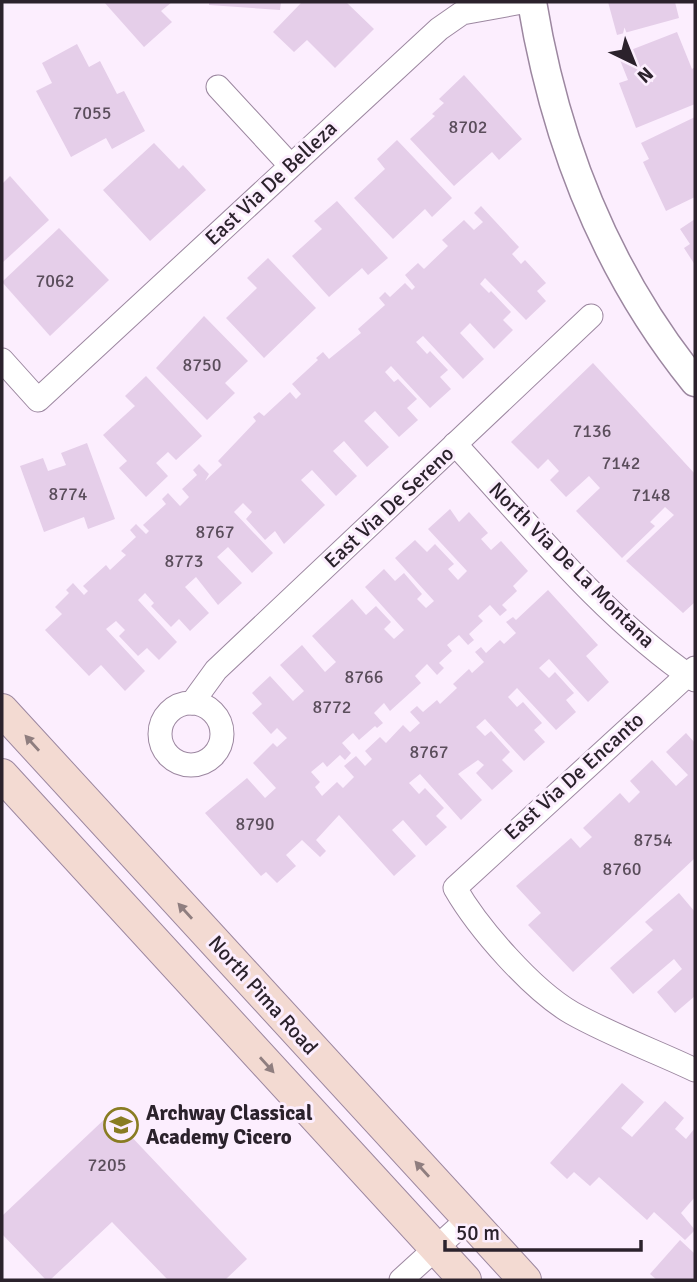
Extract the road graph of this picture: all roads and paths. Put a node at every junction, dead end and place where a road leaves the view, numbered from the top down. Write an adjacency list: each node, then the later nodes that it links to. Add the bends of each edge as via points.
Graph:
1 (522, 2): 4 (street, East Via De Belleza, via 462,13 439,29)
2 (532, 2): 7 (street, via 547,82 591,212 651,323)
3 (218, 87): 4 (street)
4 (290, 164): 6 (street, East Via De Belleza, via 38,400)
5 (591, 316): 8 (street, East Via De Sereno)
6 (2, 360)
7 (695, 382)
8 (455, 444): 9 (street, North Via De La Montana, via 643,640); 10 (street, East Via De Sereno, via 216,670)
9 (693, 674): 13 (street, East Via De Encanto, via 455,888 473,919 572,1013)
10 (192, 703)
11 (2, 710): 14 (main road, North Pima Road, one-way to 11)
12 (2, 775): 15 (main road, North Pima Road, one-way to 15)
13 (695, 1070)
14 (468, 1219): 15 (street); 18 (main road, North Pima Road)
15 (435, 1249): 16 (street); 17 (main road, North Pima Road)
16 (401, 1280)
17 (465, 1280)
18 (525, 1280)

